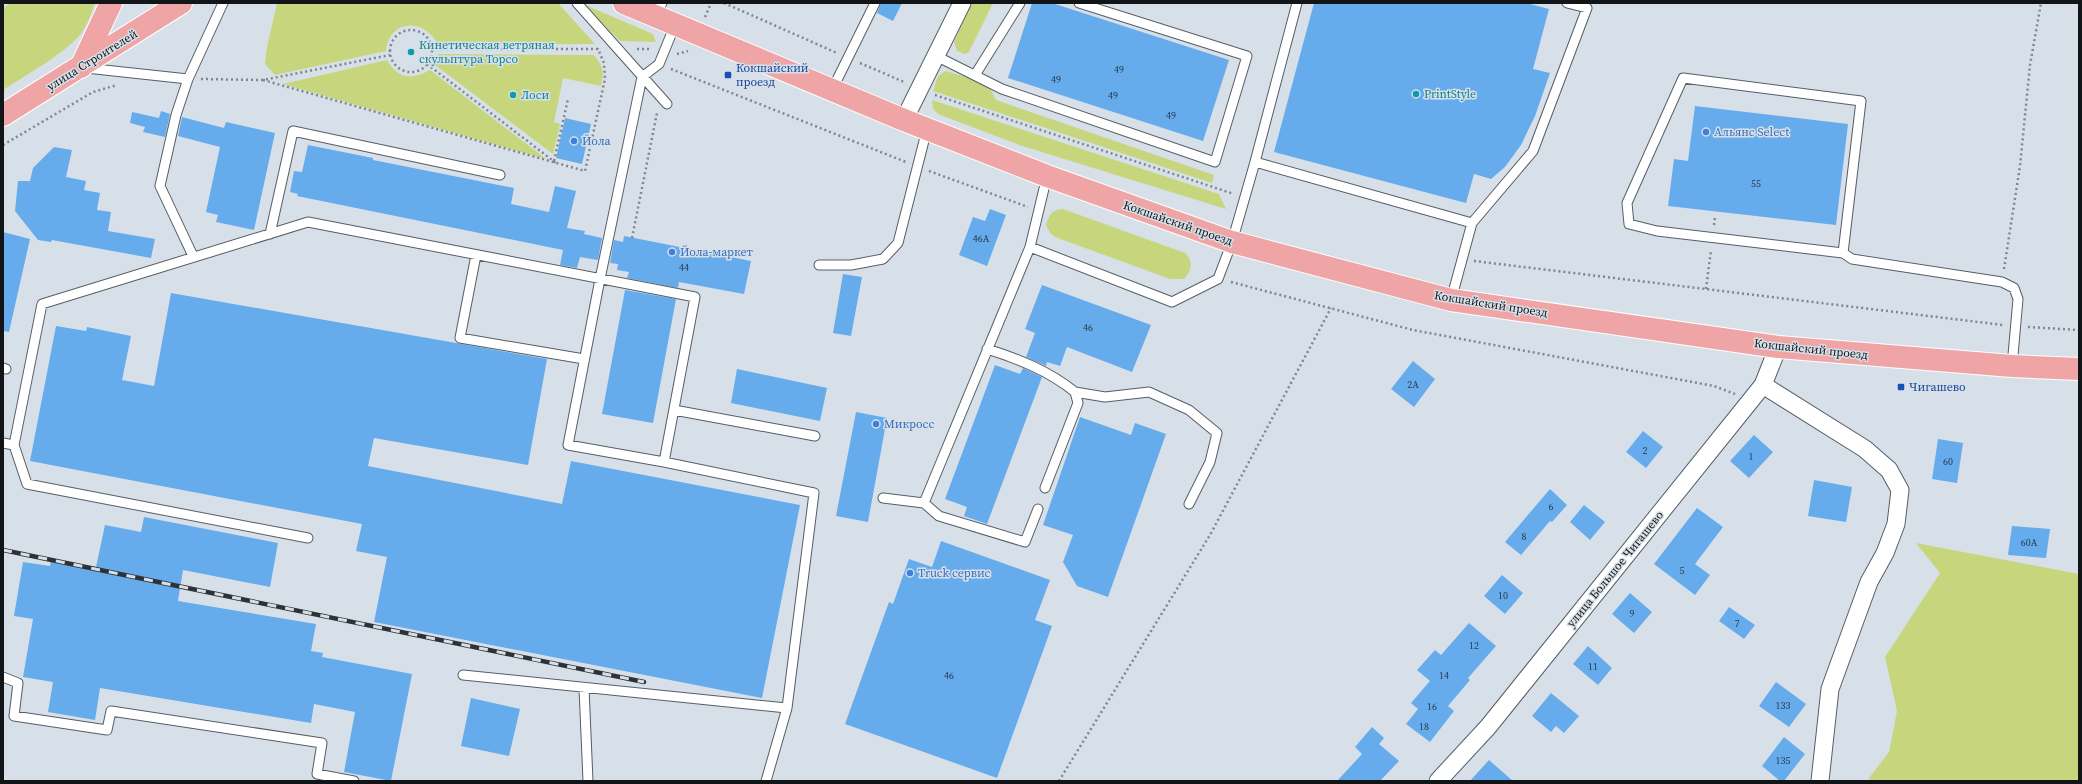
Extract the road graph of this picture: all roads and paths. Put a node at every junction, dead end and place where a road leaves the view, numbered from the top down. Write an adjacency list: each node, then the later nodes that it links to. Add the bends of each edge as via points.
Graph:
1 (111, 3): 27 (main road)
2 (181, 3): 27 (main road, улица Строителей)
3 (223, 3): 31 (lane)
4 (577, 3): 30 (lane)
5 (624, 3): 15 (main road, Кокшайский проезд)
6 (711, 3): 16 (path)
7 (724, 3): 21 (path)
8 (876, 3): 35 (lane)
9 (962, 3): 23 (street)
10 (1020, 3): 29 (lane)
11 (1079, 3): 29 (lane, via 1247,56 1215,162 1002,89)
12 (1297, 3): 43 (lane)
13 (1567, 3): 51 (lane, via 1587,8 1533,151)
14 (2041, 3): 64 (path, via 2030,65 2020,166)
15 (658, 10): 17 (main road, Кокшайский проезд)
16 (703, 21)
17 (675, 25): 30 (lane, via 659,64); 35 (main road, Кокшайский проезд)
18 (431, 48): 22 (path, via 427,38 420,32 409,30 396,37 391,44); 26 (path); 44 (path, via 598,49 604,63 605,79 585,171)
19 (634, 49): 20 (path)
20 (657, 49)
21 (840, 54)
22 (390, 55): 26 (path, via 395,65 402,70 414,72); 32 (path)
23 (936, 56): 29 (lane); 34 (street)
24 (854, 60): 34 (path)
25 (671, 62): 28 (path)
26 (427, 64): 42 (path)
27 (81, 68): 31 (lane); 38 (main road, улица Строителей)
28 (670, 68): 37 (path); 45 (path)
29 (975, 75)
30 (642, 77): 37 (lane); 62 (lane)
31 (188, 79): 32 (path); 59 (lane, via 176,115 160,186)
32 (263, 80): 44 (path)
33 (121, 84): 41 (path, via 93,92)
34 (920, 89): 39 (street); 48 (path)
35 (832, 90): 39 (main road, Кокшайский проезд)
36 (568, 99): 42 (path)
37 (664, 101): 53 (path)
38 (3, 115)
39 (904, 120): 40 (main road, Кокшайский проезд)
40 (927, 129): 45 (lane); 47 (main road, Кокшайский проезд)
41 (3, 145)
42 (554, 161): 44 (path)
43 (1254, 162): 48 (lane); 51 (lane)
44 (558, 164)
45 (918, 166): 49 (path); 61 (lane, via 898,243 883,259 851,265)
46 (500, 175): 52 (lane, via 293,130)
47 (1047, 176): 49 (lane); 55 (main road, Кокшайский проезд)
48 (1245, 198): 55 (lane)
49 (1038, 211): 56 (lane)
50 (1715, 217): 54 (path)
51 (1472, 223): 60 (lane)
52 (270, 234): 58 (lane, via 308,222); 59 (lane)
53 (632, 238)
54 (1712, 238): 57 (lane); 57 (lane, via 1658,231 1629,224 1626,203 1684,78 1861,101); 65 (path)
55 (1232, 242): 63 (lane); 66 (main road, Кокшайский проезд)
56 (1030, 247): 63 (lane, via 1172,302); 71 (lane)
57 (1843, 253): 64 (lane, via 1852,259)
58 (476, 255): 62 (lane); 72 (lane, via 460,338)
59 (193, 256): 81 (lane, via 42,304)
60 (1462, 260): 65 (path); 66 (lane)
61 (819, 265)
62 (600, 279): 72 (lane); 78 (lane, via 695,297)
63 (1218, 279): 67 (path)
64 (2002, 282): 68 (lane, via 2014,288 2018,299)
65 (1706, 289): 68 (path)
66 (1451, 300): 70 (main road, Кокшайский проезд)
67 (1331, 308): 77 (path, via 1413,330 1714,386); 96 (path, via 1210,535)
68 (2016, 326): 69 (path); 73 (lane)
69 (2079, 330)
70 (1778, 347): 73 (main road, Кокшайский проезд); 75 (street, улица Большое Чигашево)
71 (988, 349): 76 (lane, via 1023,360 1061,380); 85 (lane)
72 (584, 359): 82 (lane, via 568,445)
73 (2012, 366): 74 (main road, Кокшайский проезд)
74 (2079, 369)
75 (1762, 385): 77 (street, улица Большое Чигашево); 98 (street, via 1865,449 1889,470 1900,490 1896,524 1885,553 1869,582 1830,689)
76 (1075, 392): 83 (lane, via 1078,403); 86 (lane, via 1105,397 1149,392 1189,410 1217,433 1210,462)
77 (1750, 401): 97 (street, улица Большое Чигашево, via 1492,721)
78 (674, 410): 79 (lane); 82 (lane)
79 (816, 436)
80 (3, 443): 81 (lane)
81 (14, 445): 88 (lane, via 27,484)
82 (664, 462): 92 (lane, via 814,493)
83 (1046, 488)
84 (883, 498): 85 (lane)
85 (924, 504): 87 (lane, via 939,516 1025,542)
86 (1189, 504)
87 (1038, 509)
88 (308, 538)
89 (3, 676): 93 (lane, via 18,683 14,716 107,730 110,711 322,743 317,774)
90 (463, 676): 91 (lane)
91 (584, 688): 92 (lane); 94 (lane)
92 (787, 708): 95 (lane)
93 (354, 781)
94 (588, 781)
95 (766, 781)
96 (1059, 781)
97 (1438, 781)
98 (1820, 781)

